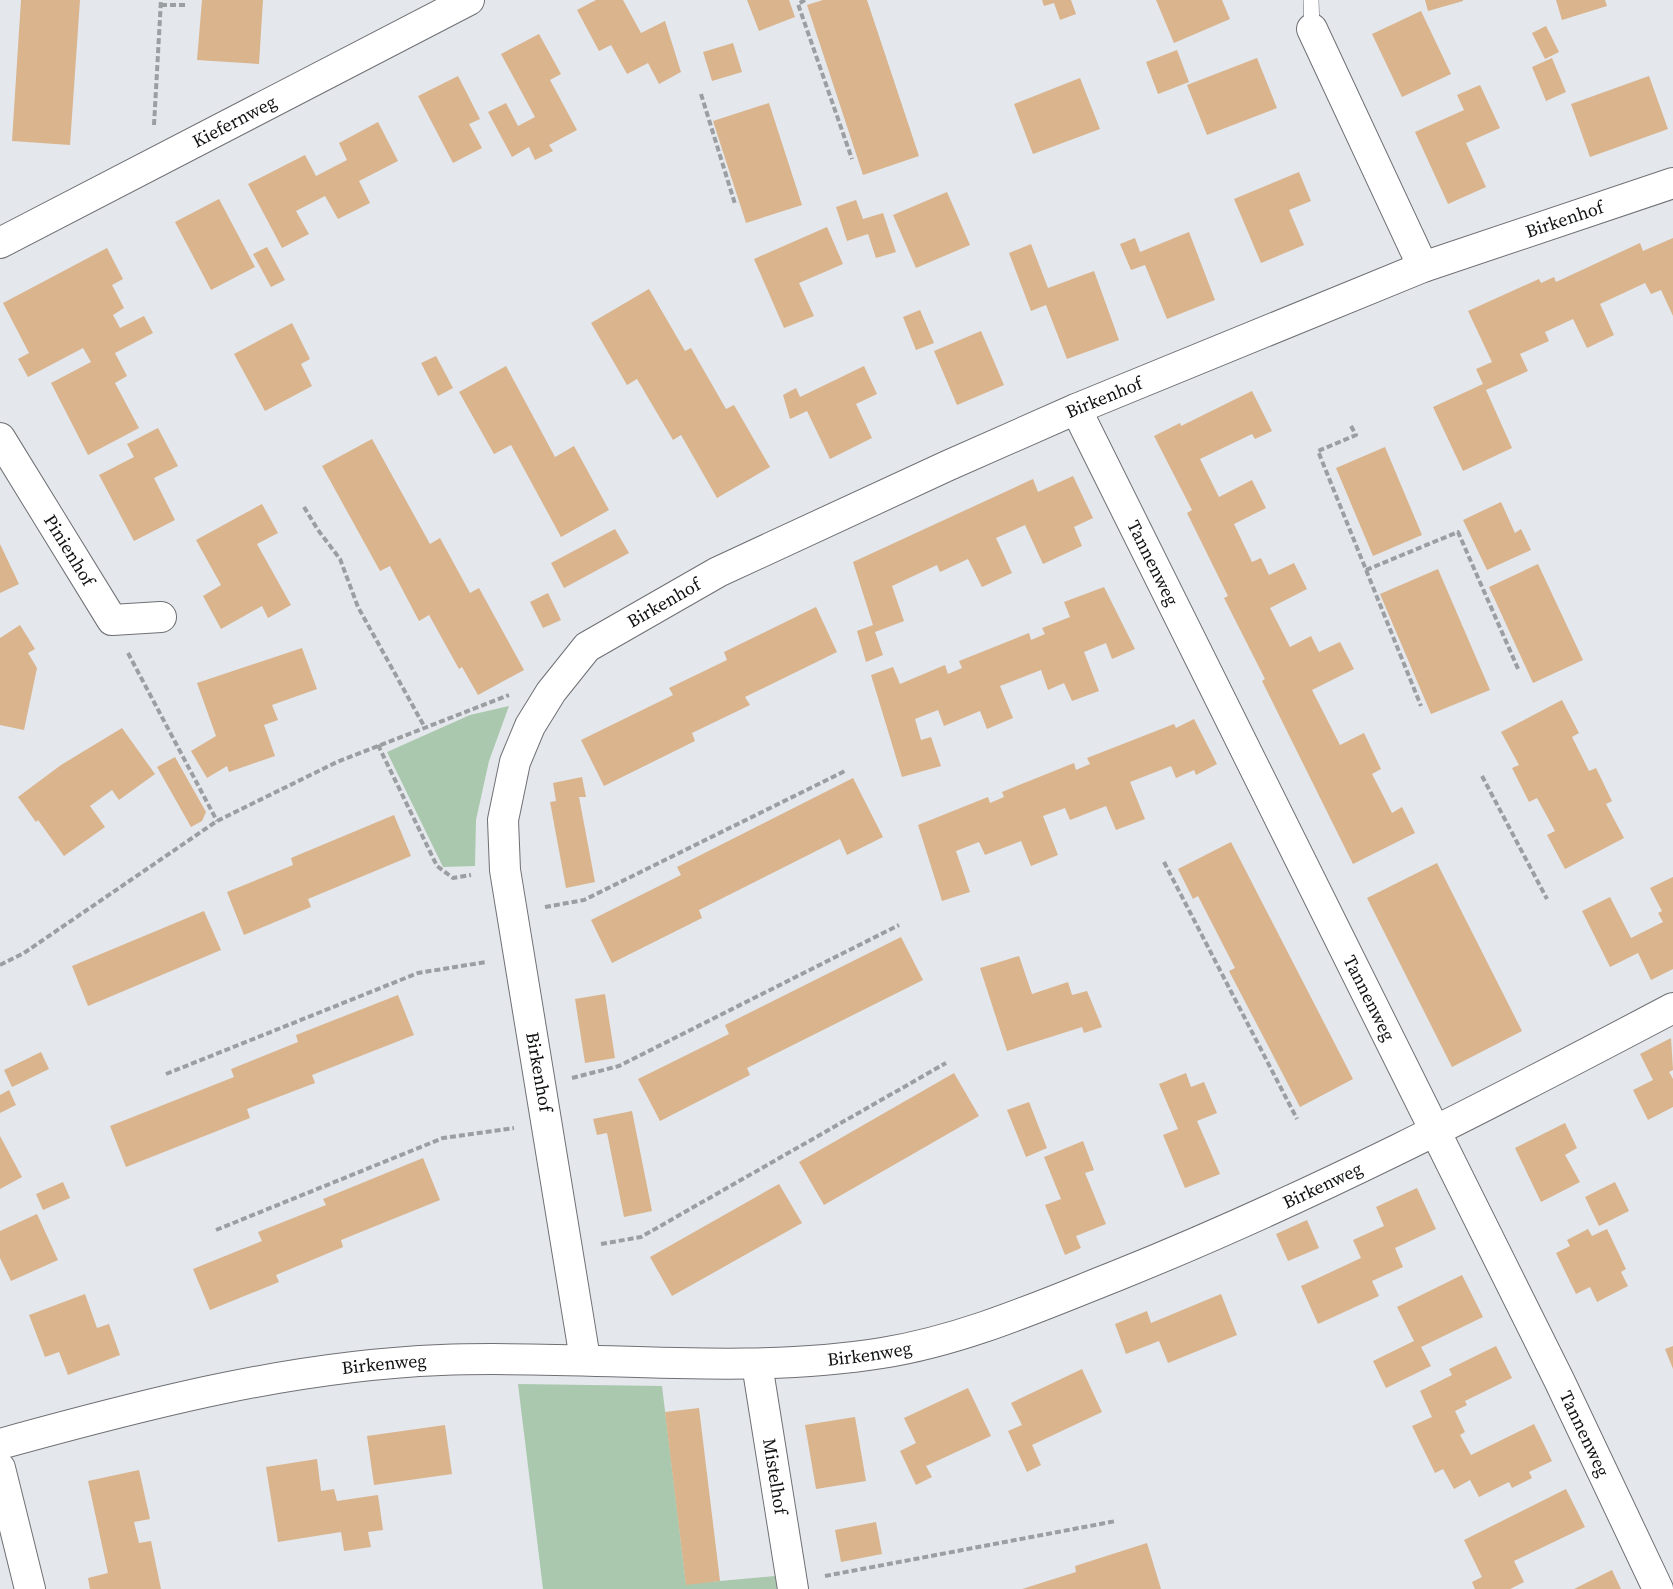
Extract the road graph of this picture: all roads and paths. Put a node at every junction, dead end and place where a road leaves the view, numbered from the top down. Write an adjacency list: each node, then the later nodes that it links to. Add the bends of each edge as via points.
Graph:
1 (469, 0): 7 (street, Kiefernweg)
2 (805, 0): 8 (path, via 798,4)
3 (161, 2): 4 (path); 7 (path, via 154,124)
4 (188, 5)
5 (1311, 14): 12 (street)
6 (701, 94): 10 (path)
7 (169, 156): 11 (street, Kiefernweg)
8 (852, 159)
9 (1673, 183): 12 (street, Birkenhof)
10 (735, 204)
11 (0, 243)
12 (1423, 267): 13 (street, Birkenhof)
13 (1076, 409): 21 (street, Birkenhof, via 718,572 587,647); 41 (street, Tannenweg)
14 (1351, 426): 17 (path, via 1356,435 1318,451)
15 (0, 438): 19 (street, Pinienhof)
16 (304, 507): 23 (path, via 340,559 358,607)
17 (1366, 570): 20 (path, via 1458,532); 22 (path)
18 (161, 617): 19 (street)
19 (112, 620): 27 (path)
20 (1519, 671)
21 (551, 692): 23 (path, via 523,690); 29 (street, Birkenhof, via 530,726 515,762 503,820)
22 (1421, 706)
23 (424, 726): 24 (path)
24 (378, 745): 27 (path); 29 (path, via 436,866 453,878)
25 (848, 770): 31 (path, via 584,900)
26 (1482, 776): 30 (path)
27 (217, 821): 34 (path)
28 (1164, 862): 39 (path)
29 (505, 870): 31 (street, Birkenhof)
30 (1547, 899)
31 (511, 912): 33 (street, Birkenhof)
32 (899, 925): 38 (path, via 619,1066)
33 (519, 957): 37 (path, via 418,973); 38 (street, Birkenhof)
34 (0, 965)
35 (1673, 1008): 41 (street, Birkenweg)
36 (946, 1063): 43 (path, via 641,1237)
37 (166, 1074)
38 (541, 1084): 40 (street, Birkenhof)
39 (1297, 1119)
40 (548, 1123): 42 (path, via 443,1138); 43 (street, Birkenhof)
41 (1434, 1131): 45 (street, Birkenweg, via 1186,1248 1003,1322 935,1343 879,1354); 51 (street, Tannenweg, via 1554,1369)
42 (216, 1230)
43 (568, 1250): 44 (street, Birkenhof)
44 (585, 1359): 45 (street, Birkenweg); 46 (street, Birkenweg, via 439,1360 298,1372 148,1403)
45 (757, 1364): 49 (street, Mistelhof)
46 (0, 1444)
47 (0, 1468): 50 (street)
48 (1116, 1521): 49 (path)
49 (793, 1586)
50 (30, 1589)
51 (1658, 1589)

